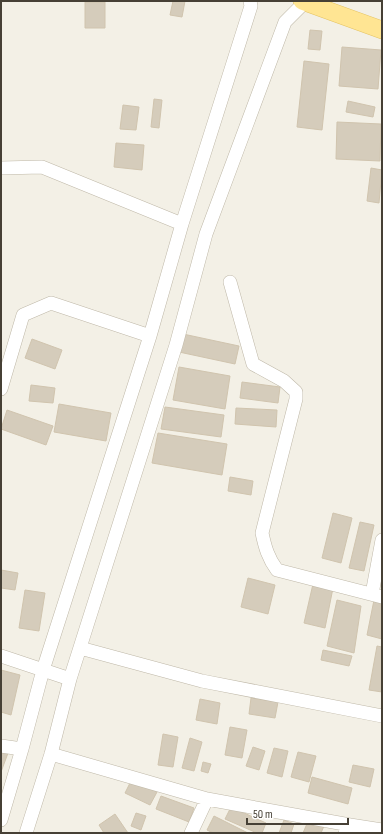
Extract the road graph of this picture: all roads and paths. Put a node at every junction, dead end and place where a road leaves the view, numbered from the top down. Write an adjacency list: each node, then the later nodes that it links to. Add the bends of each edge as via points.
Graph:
1 (250, 1): 5 (street, via 251,6)
2 (304, 1): 3 (main road); 11 (street, via 285,22 206,234 176,345)
3 (382, 30)
4 (1, 168): 5 (street, via 42,167)
5 (182, 224): 7 (street)
6 (230, 282): 10 (street, via 253,364 284,381 296,392 262,534 266,552 277,570)
7 (150, 336): 8 (street, via 51,303 23,315); 13 (street)
8 (1, 389)
9 (382, 540): 10 (street)
10 (377, 595)
11 (80, 648): 14 (street); 15 (street, via 202,681)
12 (1, 656): 13 (street)
13 (43, 670): 14 (street); 17 (street)
14 (70, 679): 18 (street)
15 (382, 716)
16 (1, 746): 17 (street)
17 (22, 749): 20 (street)
18 (51, 754): 19 (street); 23 (street)
19 (207, 799): 21 (street); 24 (street)
20 (1, 820)
21 (347, 829): 22 (street)
22 (382, 830)
23 (26, 833)
24 (191, 833)

